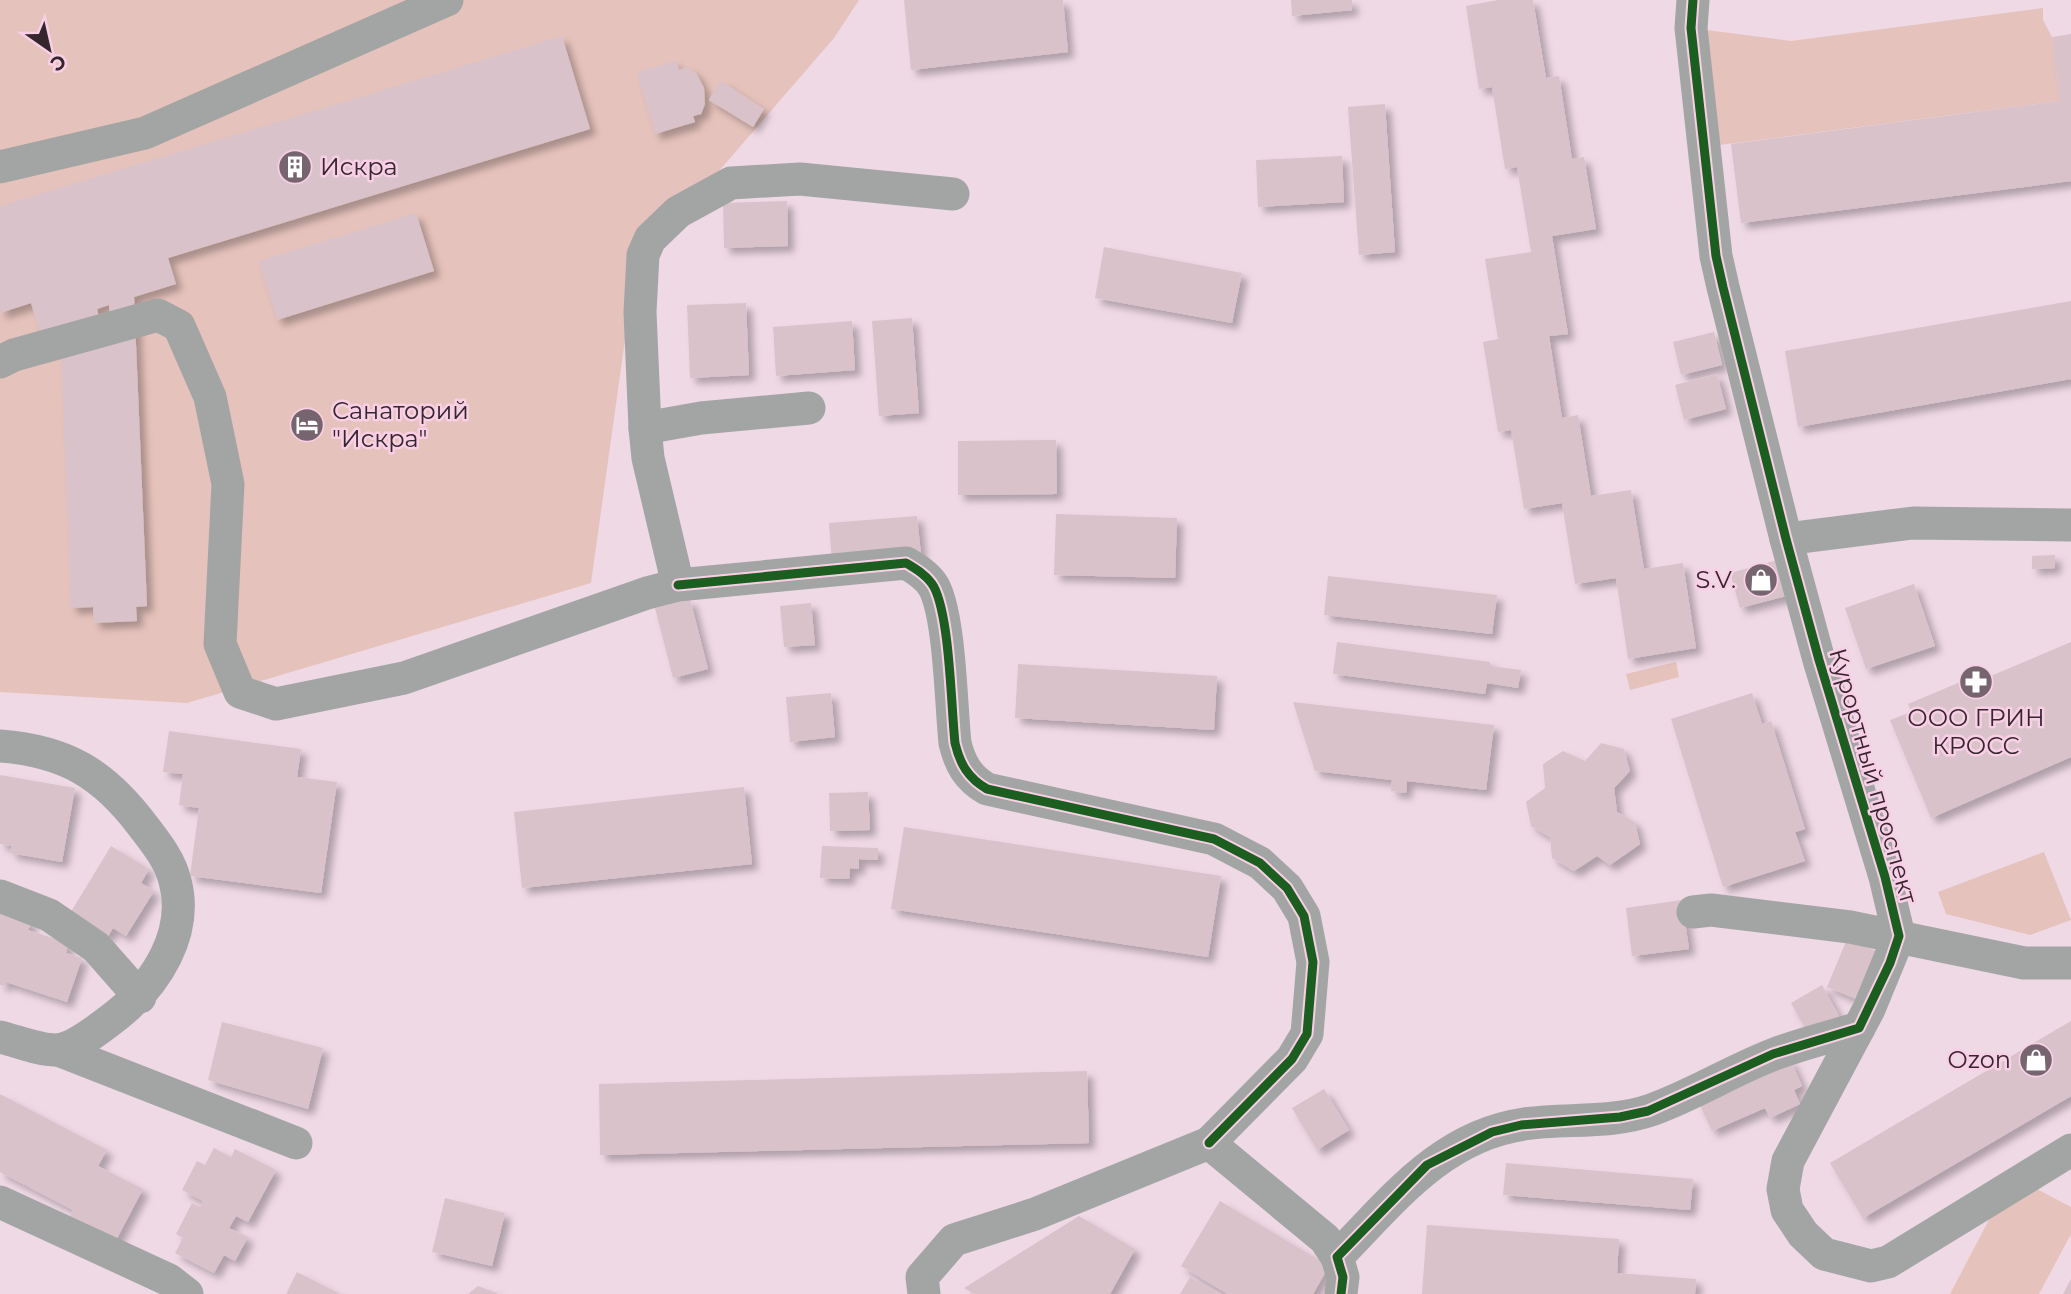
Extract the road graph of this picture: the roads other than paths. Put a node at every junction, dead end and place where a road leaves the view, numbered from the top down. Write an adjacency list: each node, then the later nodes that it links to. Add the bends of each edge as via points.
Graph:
1 (447, 0): 3 (street, via 145,133)
2 (1693, 0): 9 (street, Курортный проспект, via 1691,28 1716,256)
3 (0, 167)
4 (953, 194): 7 (street, via 800,179 754,180 731,183 659,226 643,256 640,312)
5 (0, 362): 10 (street, via 158,315 179,326 210,397 228,484 220,644 240,692 276,704 404,678)
6 (809, 408): 7 (street)
7 (645, 428): 10 (street)
8 (2071, 525): 9 (street, via 1913,523)
9 (1786, 540): 14 (street, Курортный проспект)
10 (678, 585): 21 (street, via 906,563 934,586 942,610 955,743 974,782 987,789 1214,839 1260,863 1287,888 1304,916 1313,962 1307,1034 1292,1059)
11 (0, 746): 16 (street, via 22,747 92,773 120,794 163,852 175,881 180,915 166,958)
12 (0, 896): 16 (street, via 49,915 96,947)
13 (1693, 912): 14 (street, via 1711,910)
14 (1899, 936): 15 (street, via 2024,963); 17 (street, Курортный проспект)
15 (2071, 962)
16 (140, 997): 19 (street, via 94,1033)
17 (1859, 1028): 22 (street, Курортный проспект, via 1788,1161 1783,1189 1787,1210 1824,1254 1871,1266 1888,1262); 24 (street, via 1773,1054 1648,1111 1492,1132 1427,1166)
18 (0, 1037): 19 (street)
19 (58, 1050): 20 (street)
20 (296, 1143)
21 (1209, 1143): 24 (street, via 1325,1239); 26 (street, via 1035,1214 954,1240 922,1277)
22 (2071, 1150)
23 (0, 1202): 25 (street, via 169,1279)
24 (1337, 1257): 27 (street, via 1343,1277)
25 (187, 1294)
26 (924, 1294)
27 (1341, 1294)

